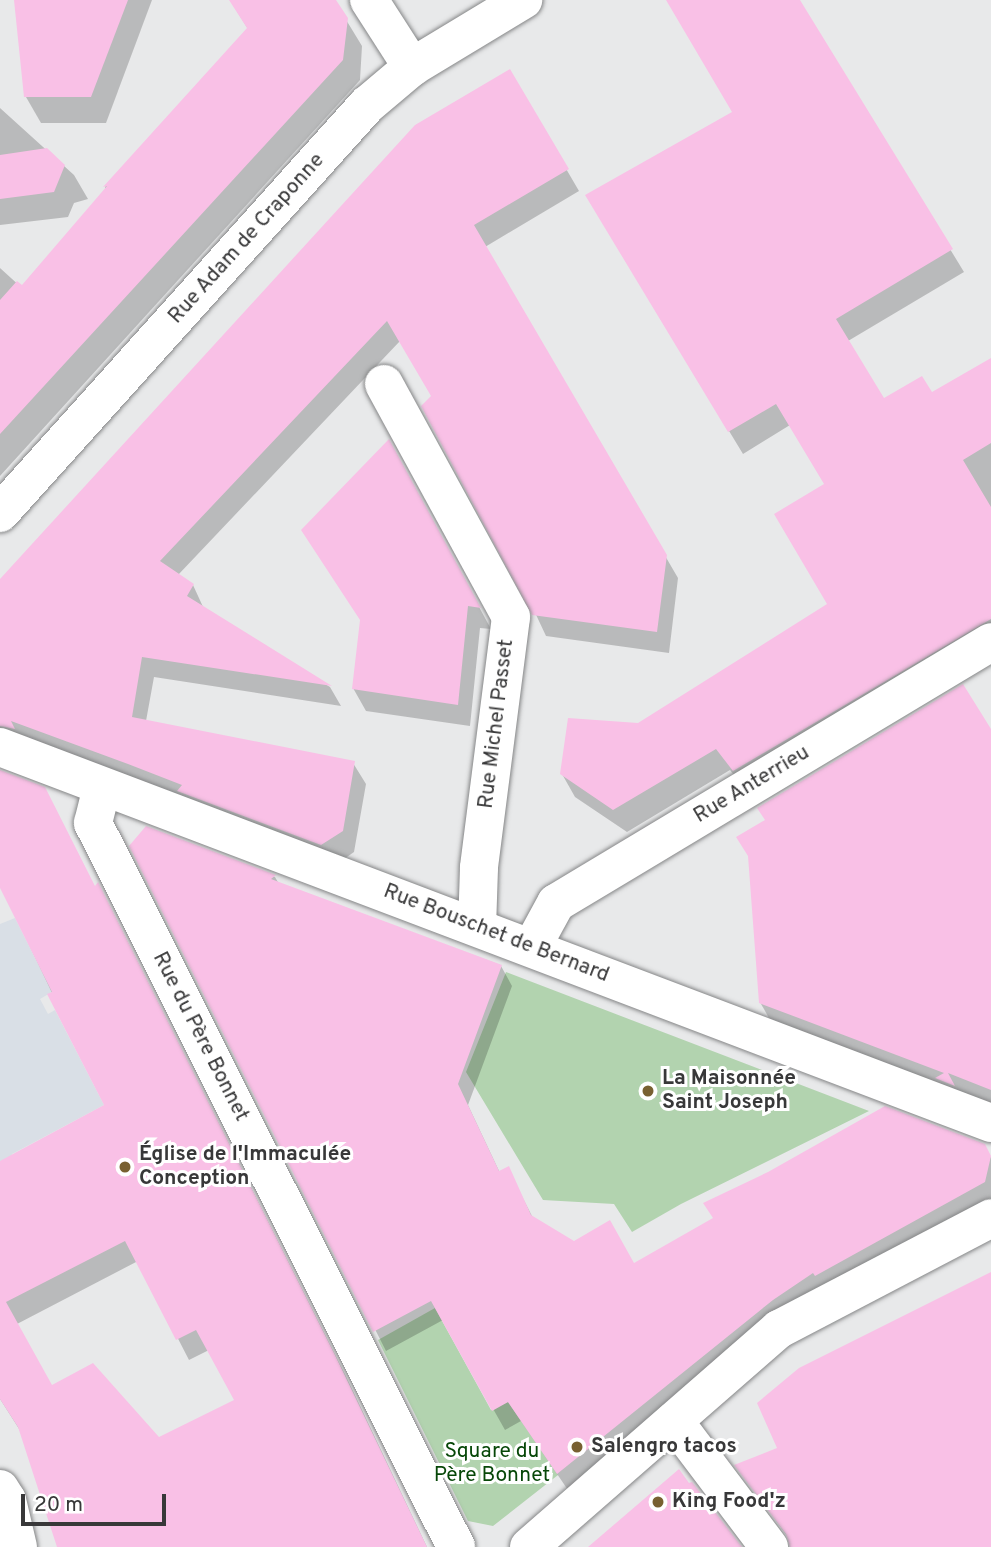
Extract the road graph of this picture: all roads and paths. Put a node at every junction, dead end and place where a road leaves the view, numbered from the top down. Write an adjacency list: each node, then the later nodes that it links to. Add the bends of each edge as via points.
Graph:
1 (369, 0): 3 (street)
2 (523, 0): 3 (street, Rue Adam de Craponne)
3 (411, 67): 5 (street, Rue Adam de Craponne, via 367,105)
4 (384, 384): 9 (street, Rue Michel Passet, via 511,617 479,868)
5 (0, 513)
6 (991, 642): 10 (street, Rue Anterrieu, via 556,903)
7 (0, 747): 8 (street, Rue Bouschet de Bernard)
8 (102, 787): 9 (street, Rue Bouschet de Bernard); 16 (street, Rue du Père Bonnet, via 93,823)
9 (477, 927): 10 (street, Rue Bouschet de Bernard)
10 (532, 947): 11 (street, Rue Bouschet de Bernard)
11 (991, 1123)
12 (991, 1218): 13 (street, via 779,1329)
13 (674, 1421): 17 (street); 18 (street)
14 (0, 1489): 15 (street)
15 (18, 1547)
16 (456, 1547)
17 (529, 1547)
18 (769, 1547)

